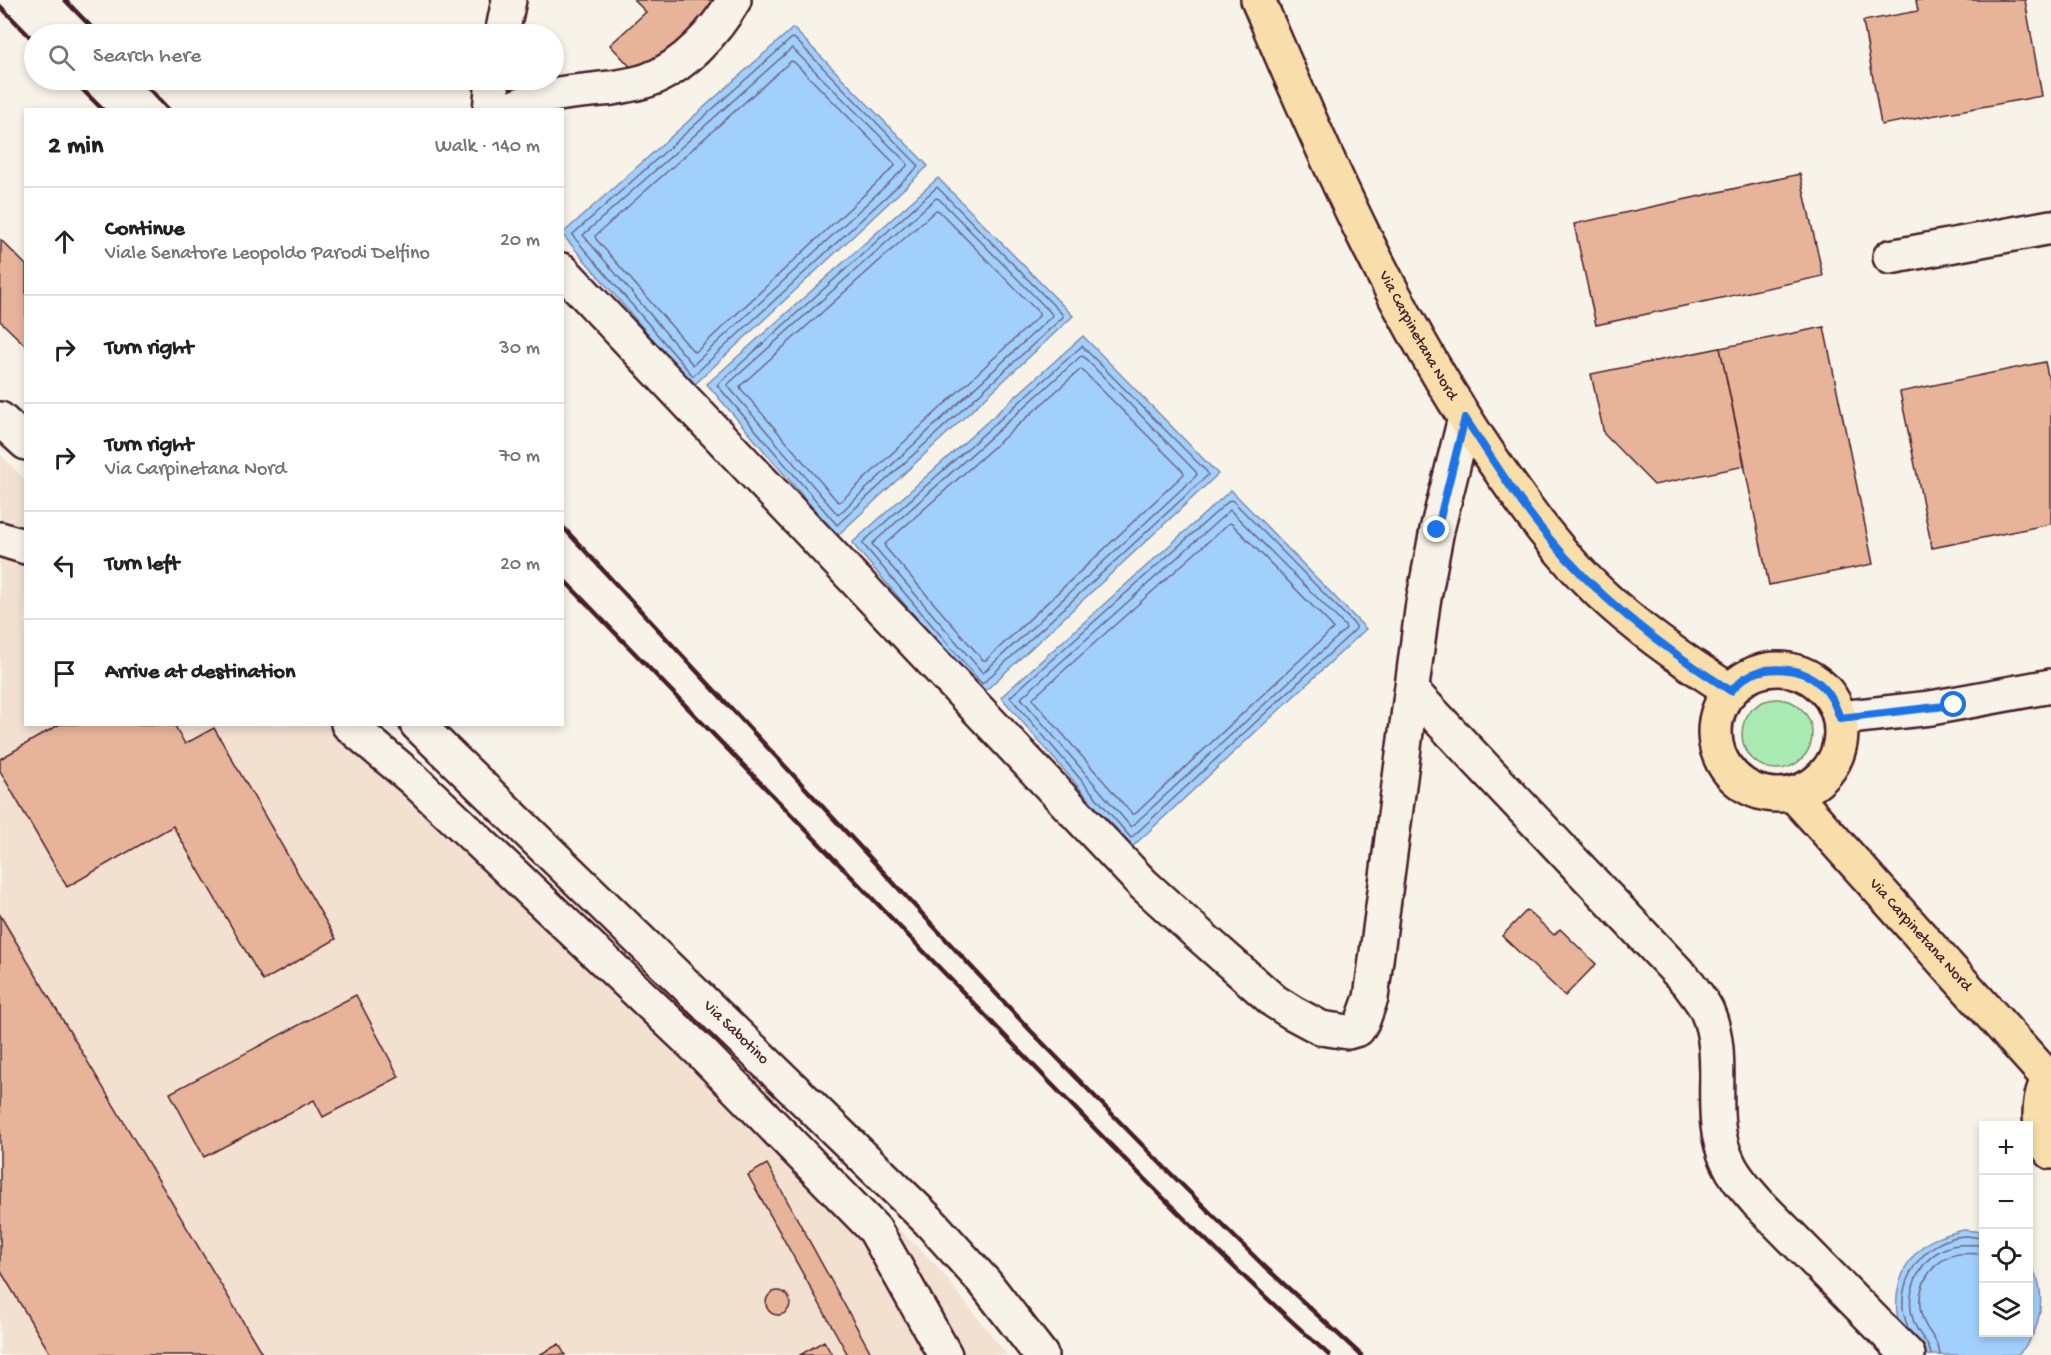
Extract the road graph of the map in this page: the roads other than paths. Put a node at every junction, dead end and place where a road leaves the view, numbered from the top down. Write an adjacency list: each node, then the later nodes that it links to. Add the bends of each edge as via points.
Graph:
1 (509, 0): 4 (street)
2 (734, 0): 7 (street, via 705,40 662,74 612,88 541,96)
3 (1258, 0): 11 (main road, Via Carpinetana Nord, via 1388,283)
4 (504, 24)
5 (492, 90): 6 (street)
6 (490, 108)
7 (514, 108)
8 (2051, 227): 9 (street)
9 (1890, 257)
10 (564, 272): 17 (street, via 1143,884 1274,1001 1309,1023 1336,1032 1358,1029 1371,998)
11 (1465, 418): 17 (street, via 1430,567); 18 (main road, Via Carpinetana Nord, via 1526,508 1574,567 1644,629)
12 (0, 419): 13 (street)
13 (24, 441)
14 (0, 539): 15 (street)
15 (24, 546)
16 (2051, 686): 19 (street)
17 (1412, 691): 29 (street, via 1689,984 1707,1011 1712,1027 1719,1125 1727,1162 1758,1203)
18 (1731, 691): 21 (main road, via 1745,678 1764,670 1793,671 1820,684 1833,699); 24 (main road, via 1720,707 1715,726 1716,746 1724,765 1737,780 1754,790 1773,795)
19 (2006, 695): 20 (street); 21 (street)
20 (2051, 706)
21 (1840, 718): 24 (main road, via 1842,737 1827,773 1812,786)
22 (350, 726): 27 (street, via 414,780 702,1053 875,1230)
23 (419, 726): 28 (street, Via Sabotino, via 928,1220 986,1284)
24 (1793, 794): 25 (main road, Via Carpinetana Nord)
25 (2050, 1077): 26 (main road, via 2041,1101 2041,1125)
26 (2051, 1152)
27 (945, 1355)
28 (1041, 1355)
29 (1908, 1355)

